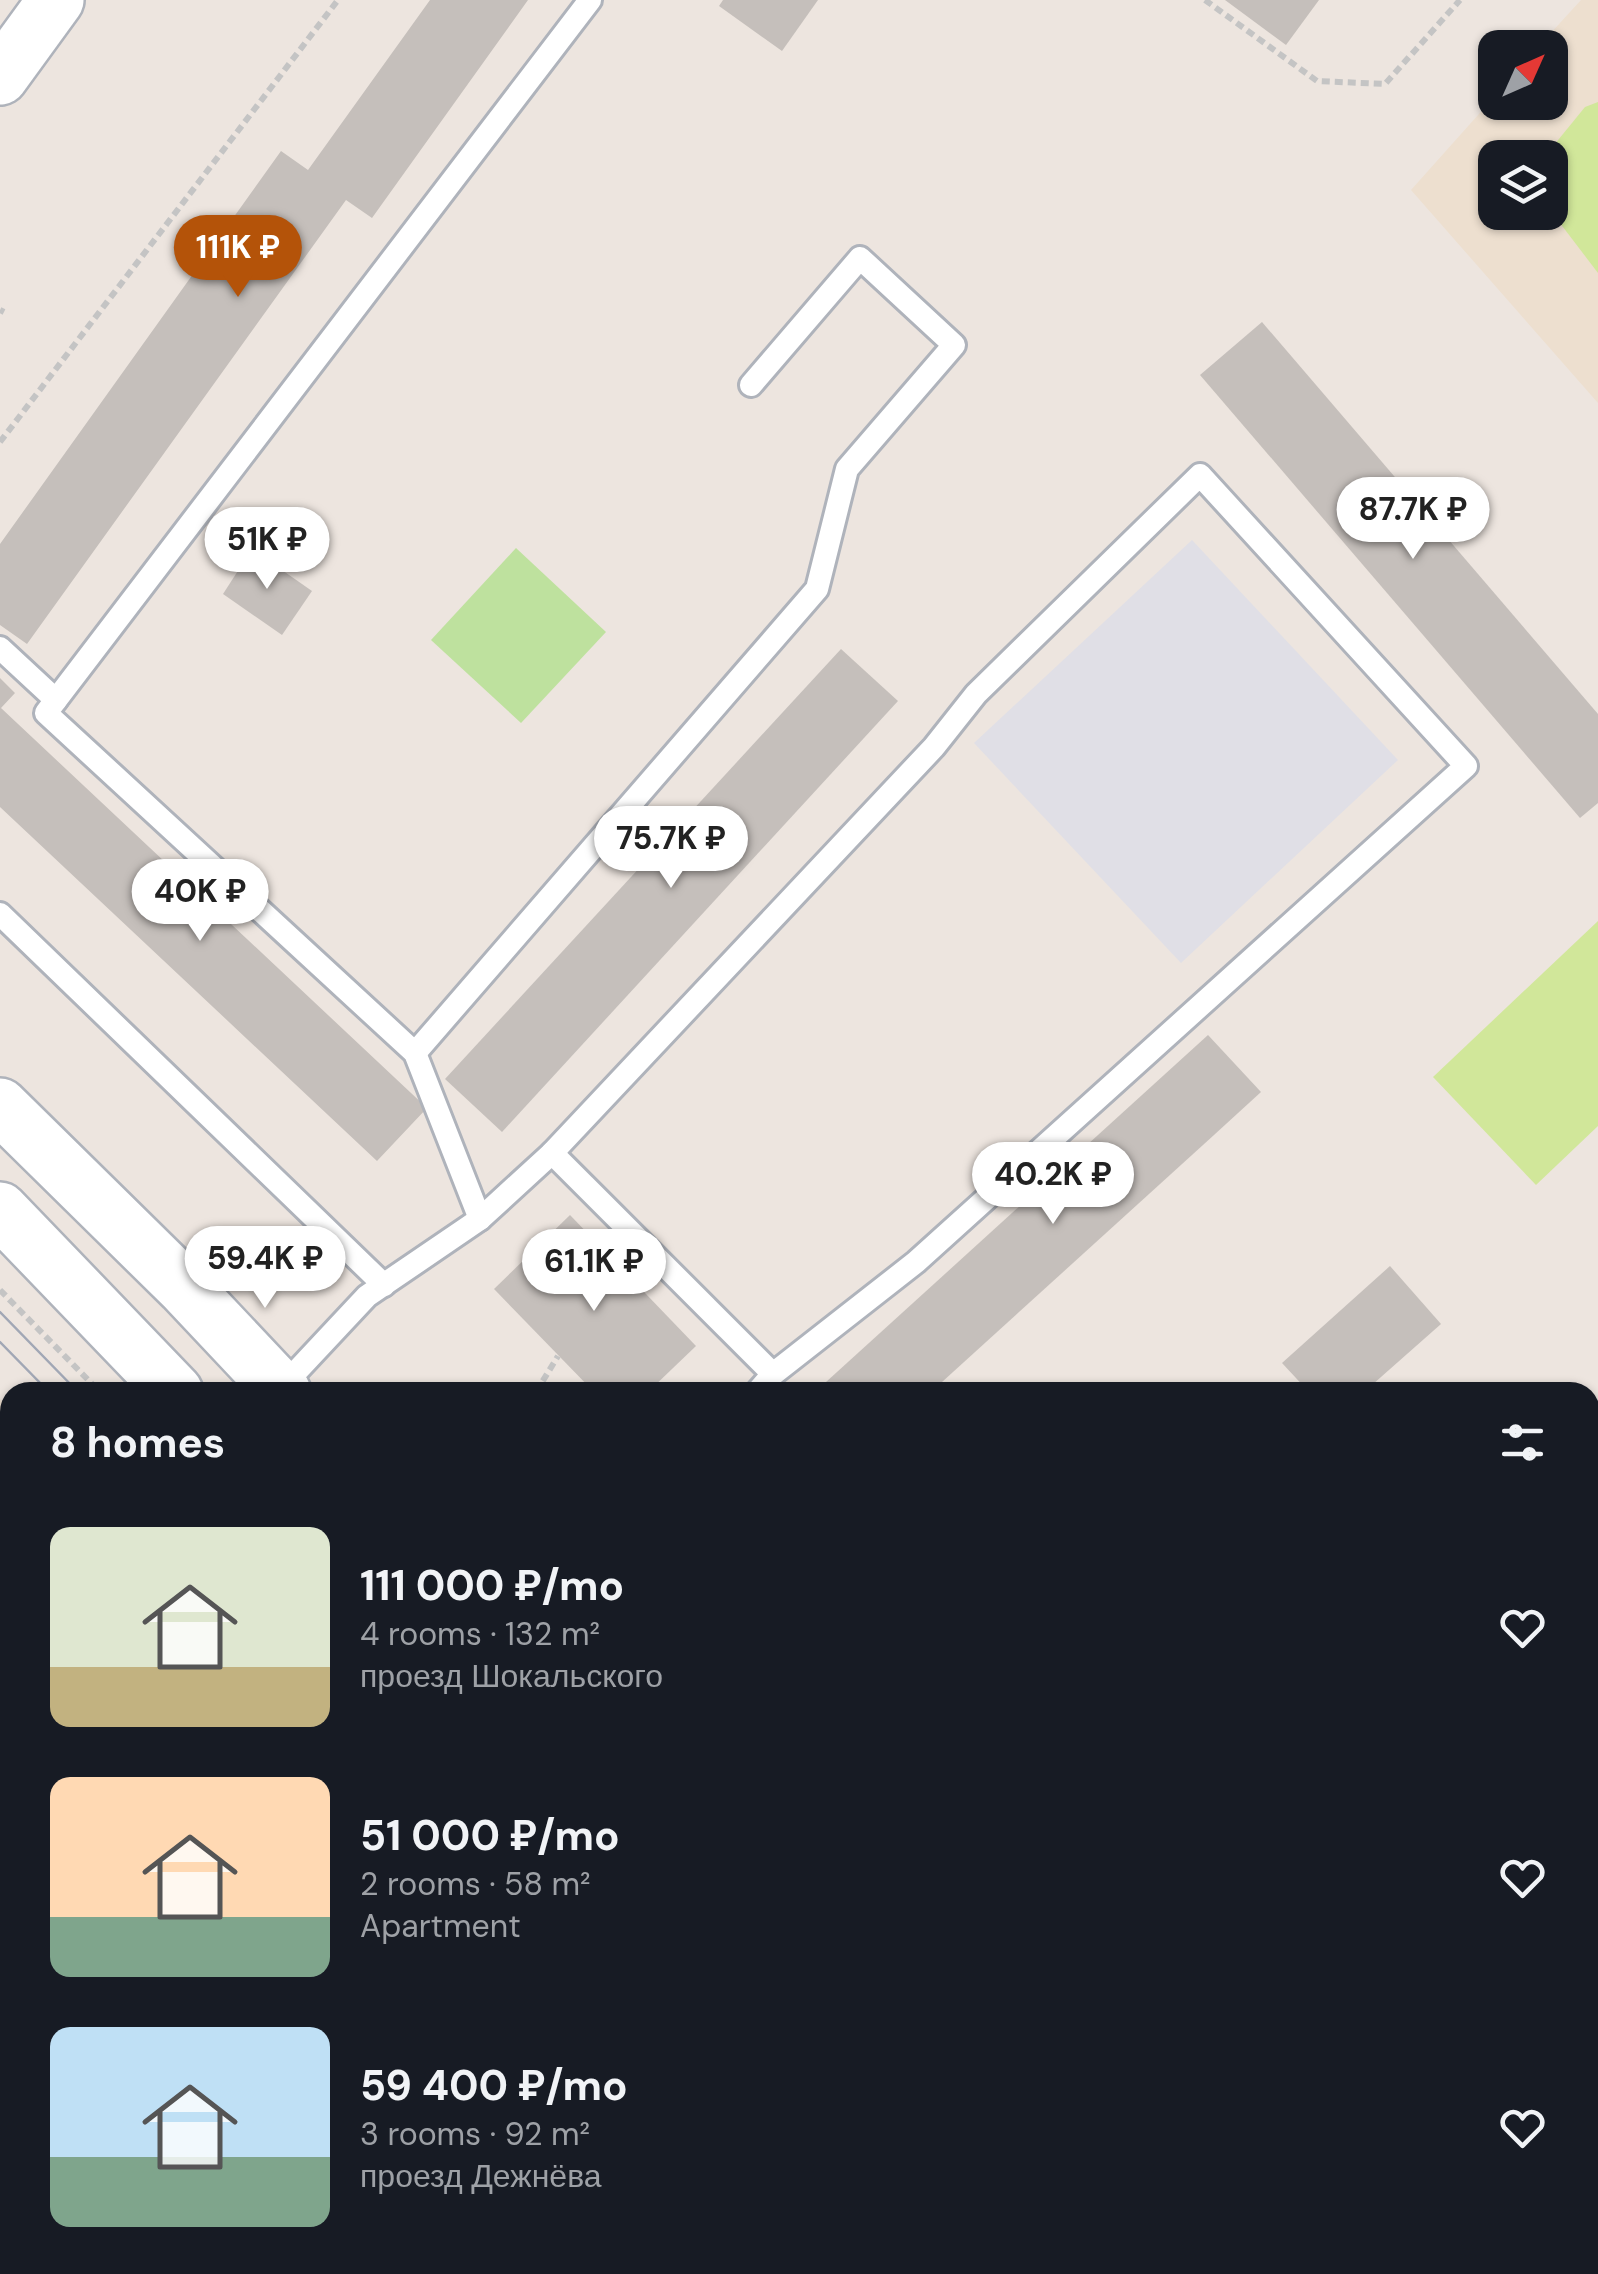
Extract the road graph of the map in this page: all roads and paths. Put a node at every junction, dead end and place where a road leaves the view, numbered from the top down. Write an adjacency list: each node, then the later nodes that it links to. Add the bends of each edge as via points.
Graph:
1 (338, 0): 6 (path)
2 (590, 0): 8 (lane)
3 (1205, 0): 4 (path, via 1317,82 1385,84)
4 (1460, 0)
5 (751, 385): 10 (lane, via 860,258 954,346 846,469 817,589)
6 (0, 442)
7 (0, 648): 8 (lane)
8 (56, 700): 10 (lane, via 46,714)
9 (0, 914): 15 (lane)
10 (415, 1052): 14 (lane)
11 (0, 1106): 21 (main road)
12 (552, 1153): 14 (lane); 18 (lane); 18 (lane, via 934,747 976,694 1200,475 1466,766 916,1262)
13 (0, 1210): 20 (main road)
14 (480, 1219): 15 (lane)
15 (384, 1285): 22 (lane)
16 (0, 1290): 19 (path)
17 (558, 1356): 23 (path)
18 (773, 1374): 24 (lane)
19 (90, 1382)
20 (165, 1382)
21 (272, 1382)
22 (289, 1382)
23 (542, 1382)
24 (766, 1382)

